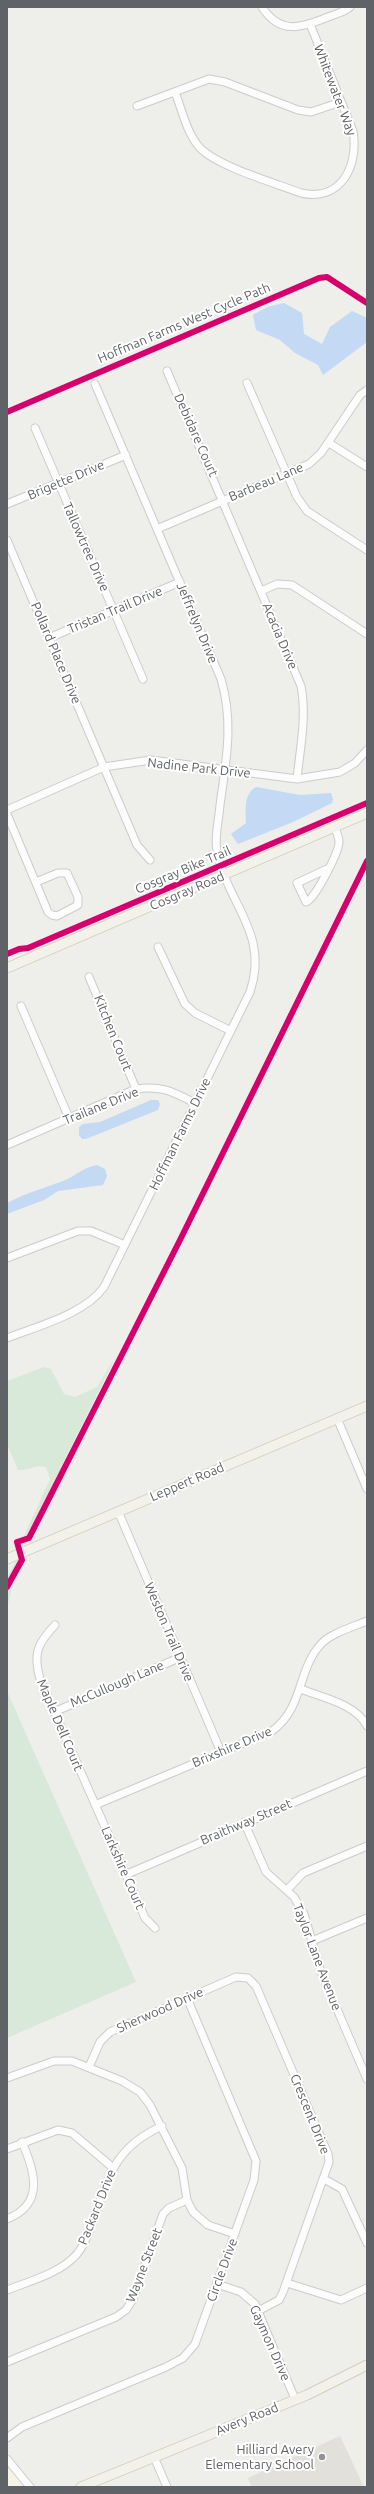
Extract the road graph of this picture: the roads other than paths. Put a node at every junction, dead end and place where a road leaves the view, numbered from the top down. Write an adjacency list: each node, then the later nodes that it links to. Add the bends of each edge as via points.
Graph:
1 (262, 7): 3 (street, via 277,23 293,27)
2 (350, 7): 3 (street)
3 (310, 24): 5 (street, Whitewater Way)
4 (175, 92): 5 (street, via 209,79 225,82 298,110 312,112); 5 (street, Whitewater Way, via 191,135 200,148 214,159 315,196 328,193 340,186 352,161 355,145 353,131); 6 (street)
5 (341, 102)
6 (137, 106)
7 (168, 371): 17 (street, Debidare Court)
8 (247, 383): 15 (street)
9 (94, 384): 13 (street, Jeffrelyn Drive)
10 (367, 390): 12 (street, Barbeau Lane, via 360,396)
11 (35, 428): 16 (street, Tallowtree Drive)
12 (329, 443): 14 (street); 15 (street, Barbeau Lane, via 309,464)
13 (126, 455): 16 (street, Brigette Drive); 19 (street, Jeffrelyn Drive)
14 (367, 467)
15 (285, 474): 17 (street, Barbeau Lane); 21 (street, via 307,511)
16 (58, 483): 18 (street, Brigette Drive); 24 (street, Tallowtree Drive)
17 (224, 500): 19 (street, Barbeau Lane); 23 (street, Acacia Drive)
18 (7, 504)
19 (157, 529): 22 (street, Jeffrelyn Drive)
20 (7, 540): 26 (street, Pollard Place Drive)
21 (367, 550)
22 (180, 582): 24 (street, Tristan Trail Drive); 30 (street, Jeffrelyn Drive, via 226,695 230,731)
23 (261, 591): 25 (street, via 277,584 292,585); 31 (street, Acacia Drive, via 298,678 303,696 303,727)
24 (114, 610): 26 (street, Tristan Trail Drive); 27 (street, Tallowtree Drive)
25 (367, 634)
26 (49, 638): 29 (street, Pollard Place Drive)
27 (142, 679)
28 (367, 750): 31 (street, Nadine Park Drive, via 355,763 340,772)
29 (104, 767): 30 (street, Nadine Park Drive, via 151,760); 32 (street, Nadine Park Drive); 36 (street, Pollard Place Drive, via 137,845)
30 (225, 770): 31 (street, Nadine Park Drive); 38 (street, Jeffrelyn Drive, via 216,850)
31 (297, 778)
32 (7, 810)
33 (367, 813): 35 (main road, Cosgray Road)
34 (7, 814): 39 (street)
35 (335, 827): 37 (street, via 339,842); 38 (main road, Cosgray Road)
36 (150, 860)
37 (327, 869): 37 (street, via 312,900 306,902 297,882)
38 (225, 875): 41 (main road, Cosgray Road); 44 (street, Hoffman Farms Drive, via 249,929 257,960 250,992)
39 (36, 882): 39 (street, via 52,915 57,916 78,905 78,897 67,873 58,872)
40 (158, 947): 44 (street, via 185,1004 195,1013)
41 (7, 968)
42 (89, 977): 45 (street, Kitchen Court)
43 (21, 1006): 47 (street)
44 (231, 1031): 46 (street, Hoffman Farms Drive)
45 (136, 1089): 46 (street, Trailane Drive, via 153,1086 172,1091); 47 (street, Trailane Drive)
46 (195, 1103): 49 (street, Hoffman Farms Drive)
47 (69, 1118): 48 (street, Trailane Drive)
48 (7, 1145)
49 (125, 1245): 50 (street, via 91,1231 78,1231); 51 (street, Hoffman Farms Drive, via 97,1297 81,1308)
50 (7, 1258)
51 (7, 1338)
52 (367, 1406): 53 (main road, Leppert Road)
53 (337, 1418): 54 (street); 55 (main road, Leppert Road)
54 (367, 1489)
55 (118, 1512): 56 (main road, Leppert Road); 59 (street, Weston Trail Drive)
56 (7, 1559)
57 (367, 1621): 60 (street, Brixshire Drive, via 321,1644 311,1660)
58 (55, 1625): 61 (street, Maple Dell Court, via 42,1639 36,1663)
59 (181, 1657): 61 (street, McCullough Lane); 63 (street, Weston Trail Drive)
60 (301, 1689): 62 (street, via 348,1708 362,1717); 63 (street, Brixshire Drive, via 293,1708 272,1731)
61 (54, 1712): 65 (street, Maple Dell Court)
62 (367, 1726)
63 (221, 1752): 65 (street, Brixshire Drive)
64 (367, 1771): 66 (street, Braithway Street)
65 (95, 1805): 68 (street, Larkshire Court)
66 (244, 1822): 68 (street, Braithway Street); 69 (street, Taylor Lane Avenue, via 266,1872)
67 (367, 1846): 69 (street, via 303,1873)
68 (125, 1875): 71 (street, Larkshire Court, via 145,1918)
69 (287, 1890): 72 (street, Taylor Lane Avenue, via 299,1904)
70 (367, 1918): 72 (street)
71 (155, 1928)
72 (312, 1941): 77 (street, Taylor Lane Avenue, via 321,1972)
73 (248, 1978): 74 (street, Sherwood Drive, via 236,1977); 82 (street, Crescent Drive, via 256,1986 328,2154 329,2162)
74 (187, 1998): 75 (street, Sherwood Drive, via 110,2032 100,2042); 85 (street, Circle Drive, via 256,2161 254,2180)
75 (89, 2066): 76 (street, via 72,2061 54,2061); 78 (street, via 140,2092)
76 (7, 2078)
77 (367, 2079)
78 (162, 2126): 81 (street, Packard Drive, via 127,2148); 83 (street, via 182,2168)
79 (22, 2142): 80 (street); 81 (street, via 54,2131 72,2133); 84 (street, via 34,2170 35,2187 28,2203 17,2215)
80 (7, 2149)
81 (112, 2167): 90 (street, Packard Drive, via 88,2236 78,2254 62,2267)
82 (324, 2179): 86 (street, via 342,2188); 87 (street, Crescent Drive)
83 (186, 2200): 85 (street, via 196,2216 208,2224); 92 (street, Wayne Street, via 169,2208 164,2214 133,2299 126,2310 116,2317)
84 (7, 2219)
85 (234, 2234): 88 (street, Circle Drive)
86 (367, 2243)
87 (287, 2283): 89 (street, via 341,2300); 91 (street, Crescent Drive, via 278,2300)
88 (217, 2284): 91 (street, Gaymon Drive, via 249,2297); 95 (street, Circle Drive, via 195,2344 183,2358 22,2427)
89 (367, 2288)
90 (7, 2290)
91 (258, 2311): 94 (street, Gaymon Drive)
92 (7, 2362)
93 (367, 2365): 94 (main road, Avery Road)
94 (295, 2399): 96 (main road, Avery Road)
95 (7, 2438)
96 (154, 2457): 99 (main road, Avery Road); 100 (street)
97 (7, 2459): 98 (street)
98 (30, 2487)
99 (81, 2487)
100 (167, 2487)

